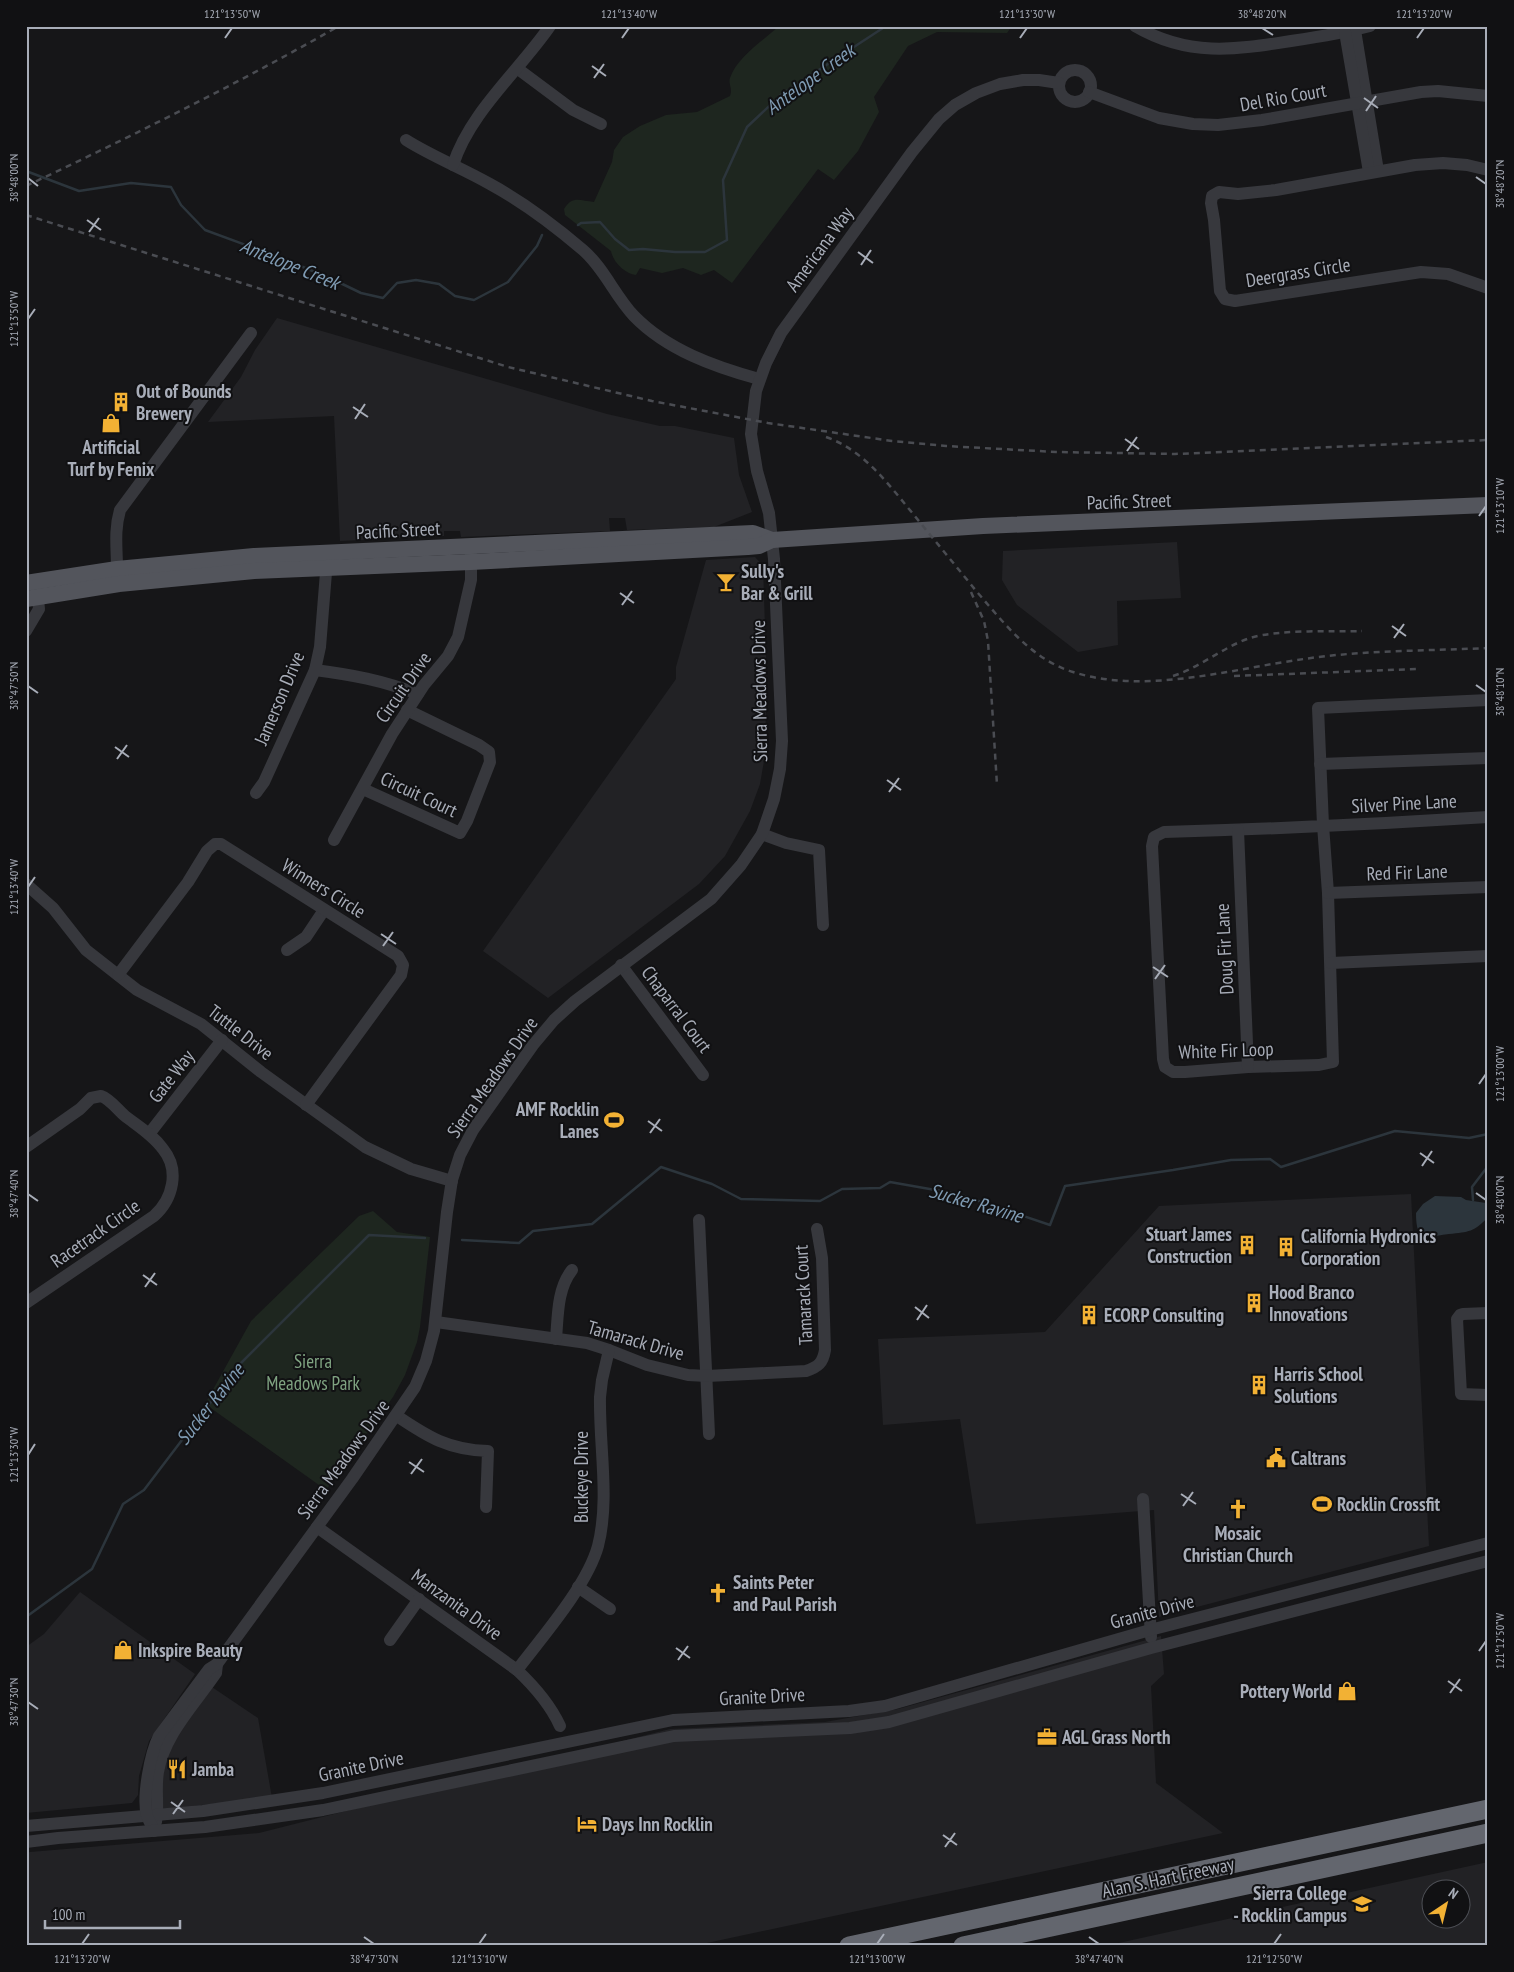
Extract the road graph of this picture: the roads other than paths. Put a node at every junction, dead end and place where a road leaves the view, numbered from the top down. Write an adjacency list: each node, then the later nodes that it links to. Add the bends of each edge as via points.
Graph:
1 (550, 26): 5 (street)
2 (1135, 26): 4 (street, via 1166,41 1187,46 1236,50)
3 (1370, 26): 4 (street)
4 (1350, 31): 9 (street)
5 (518, 69): 10 (street, via 573,110); 12 (street, via 466,136)
6 (1059, 83): 7 (street, via 1061,94 1068,100 1082,100); 7 (street, via 1068,72 1080,71 1089,80); 17 (street, Americana Way, via 1028,80 1000,84 955,105 939,119 782,333)
7 (1089, 92): 9 (street, Del Rio Court, via 1159,118 1202,125 1246,123)
8 (1488, 96): 9 (street, Del Rio Court, via 1438,91)
9 (1362, 102): 14 (street)
10 (601, 124)
11 (406, 140): 12 (street)
12 (453, 165): 17 (street, via 525,206 585,251 630,311 656,335 704,361)
13 (1488, 170): 14 (street, Deergrass Circle, via 1443,163)
14 (1373, 171): 15 (street, Deergrass Circle, via 1276,190 1238,194 1219,192 1212,196 1220,290 1225,299 1235,302 1421,272 1448,274)
15 (1488, 288)
16 (251, 332): 22 (street, via 120,510 115,535)
17 (759, 379): 19 (street, Americana Way, via 751,434 757,471 770,513)
18 (1488, 505): 19 (main road, Pacific Street, via 983,526)
19 (772, 540): 20 (main road, Pacific Street, via 753,547); 36 (street, Sierra Meadows Drive, via 782,740 774,799)
20 (471, 554): 21 (main road, Pacific Street); 26 (street, Circuit Drive, via 471,580 458,637 448,656)
21 (327, 561): 22 (main road, Pacific Street, via 195,561); 23 (main road, Pacific Street, via 254,571); 25 (street, Jamerson Drive, via 320,647)
22 (117, 569): 23 (main road, Pacific Street)
23 (32, 590): 24 (street, via 39,609)
24 (26, 631)
25 (314, 670): 26 (street, via 362,676); 32 (street, Jamerson Drive, via 264,782)
26 (418, 694): 28 (street, Circuit Drive)
27 (1488, 700): 30 (street, via 1318,708)
28 (407, 710): 31 (street, Circuit Drive); 31 (street, Circuit Court, via 489,752 490,762 467,821 460,833)
29 (1488, 758): 30 (street)
30 (1320, 764): 34 (street)
31 (363, 789): 37 (street, Circuit Drive)
32 (256, 792)
33 (1488, 817): 34 (street, Silver Pine Lane)
34 (1323, 825): 35 (street, White Fir Loop); 40 (street, White Fir Loop)
35 (1238, 830): 49 (street, Doug Fir Lane); 49 (street, White Fir Loop, via 1164,832 1154,837 1152,846 1165,1067 1173,1072)
36 (762, 834): 42 (street, via 818,850); 46 (street, Sierra Meadows Drive, via 741,865 711,898)
37 (334, 840)
38 (26, 884): 47 (street, Tuttle Drive, via 53,908 86,950)
39 (1488, 887): 40 (street, Red Fir Lane)
40 (1328, 893): 45 (street, White Fir Loop)
41 (324, 910): 43 (street, via 306,937); 47 (street, Winners Circle, via 221,844 215,844); 51 (street, Winners Circle, via 398,956 403,970)
42 (823, 925)
43 (287, 950)
44 (1488, 956): 45 (street)
45 (1331, 963): 49 (street, White Fir Loop, via 1334,1062)
46 (621, 966): 50 (street, Chaparral Court); 54 (street, Sierra Meadows Drive, via 574,1001 533,1045 473,1130 460,1155)
47 (118, 975): 48 (street, Tuttle Drive, via 143,994 192,1018)
48 (222, 1040): 51 (street, Tuttle Drive); 52 (street, Gate Way)
49 (1248, 1067)
50 (703, 1075)
51 (306, 1104): 54 (street, Tuttle Drive, via 364,1147 411,1169)
52 (149, 1134): 53 (street, Racetrack Circle, via 107,1099 95,1096); 58 (street, Racetrack Circle, via 171,1164 171,1189 163,1207)
53 (26, 1146)
54 (452, 1181): 60 (street, Sierra Meadows Drive)
55 (699, 1220): 64 (street)
56 (817, 1229): 63 (street, Tamarack Court, via 822,1258)
57 (572, 1270): 61 (street, via 561,1294)
58 (26, 1303)
59 (1488, 1313): 65 (street, via 1463,1314 1458,1319 1461,1394)
60 (436, 1322): 61 (street, Tamarack Drive); 66 (street, Sierra Meadows Drive, via 421,1374)
61 (556, 1338): 62 (street, Tamarack Drive)
62 (609, 1350): 64 (street, Tamarack Drive, via 667,1371); 73 (street, Buckeye Drive, via 600,1397 601,1528 593,1559)
63 (824, 1360): 64 (street, Tamarack Drive, via 814,1368 796,1372)
64 (707, 1376): 67 (street)
65 (1488, 1394)
66 (397, 1416): 69 (street, via 440,1442 488,1451); 70 (street, Sierra Meadows Drive)
67 (709, 1434)
68 (1143, 1499): 76 (street)
69 (486, 1507)
70 (317, 1526): 74 (street, Manzanita Drive); 79 (street, Sierra Meadows Drive)
71 (1488, 1543): 76 (street, Granite Drive)
72 (1488, 1561): 78 (street, Granite Drive)
73 (578, 1588): 75 (street); 80 (street, Buckeye Drive)
74 (418, 1599): 77 (street); 80 (street, Manzanita Drive)
75 (610, 1608)
76 (1150, 1630): 78 (street); 85 (street, Granite Drive, via 885,1706 849,1711 673,1720 323,1793 244,1806)
77 (390, 1640)
78 (1151, 1648): 87 (street, Granite Drive, via 889,1722 850,1728 674,1736 323,1810)
79 (217, 1664): 81 (street, Sierra Meadows Drive, via 216,1673); 83 (street, Sierra Meadows Drive, via 204,1674)
80 (517, 1670): 82 (street, Manzanita Drive, via 543,1697)
81 (189, 1712): 83 (street); 85 (street, Sierra Meadows Drive, via 160,1762)
82 (560, 1726)
83 (158, 1736): 85 (street, Sierra Meadows Drive, via 149,1771)
84 (1488, 1809): 90 (highway, Alan S. Hart Freeway)
85 (152, 1815): 86 (street, Granite Drive); 87 (street, Sierra Meadows Drive)
86 (26, 1826)
87 (154, 1831): 89 (street, Granite Drive)
88 (1488, 1833): 91 (highway, Alan S. Hart Freeway)
89 (26, 1842)
90 (849, 1946)
91 (963, 1946)

